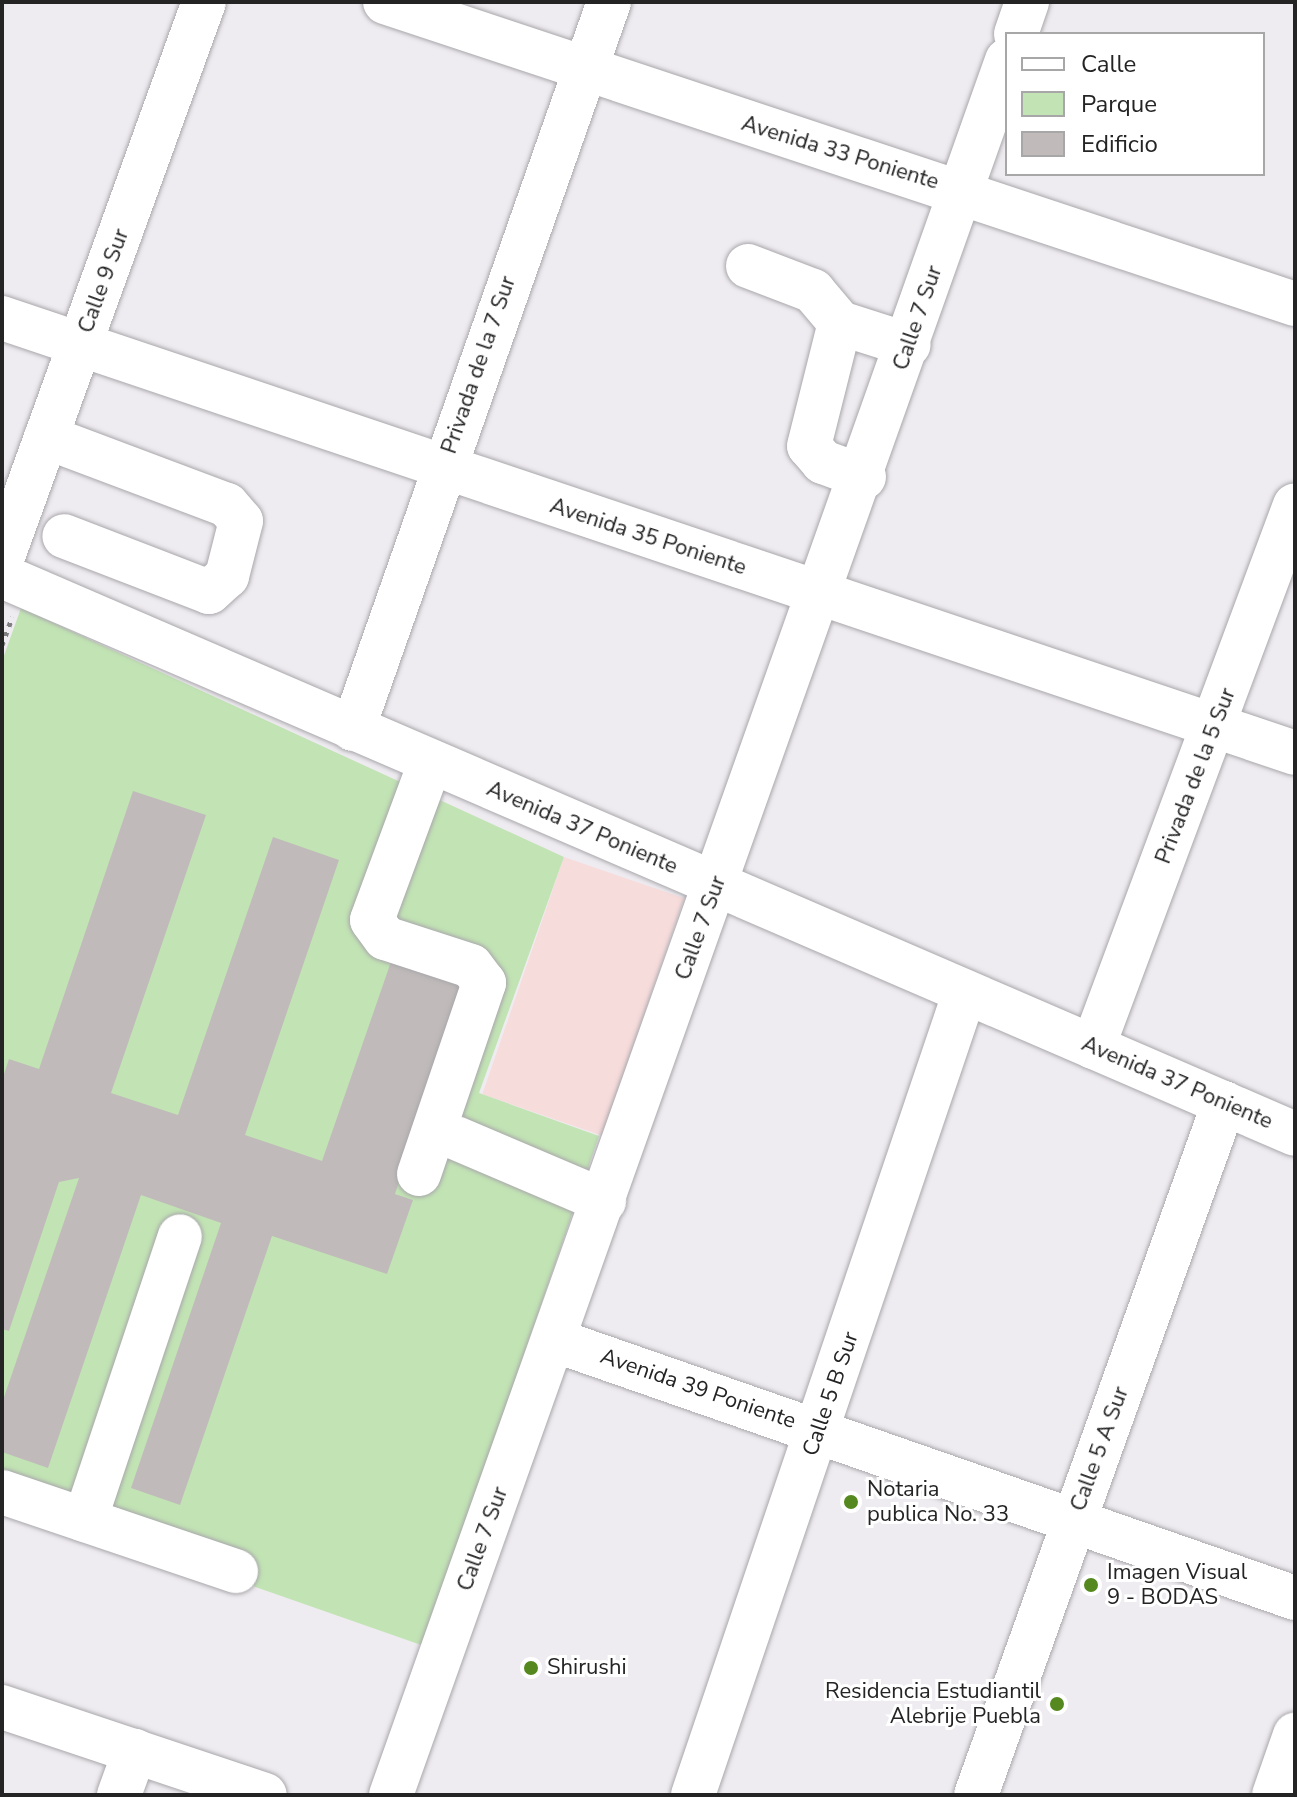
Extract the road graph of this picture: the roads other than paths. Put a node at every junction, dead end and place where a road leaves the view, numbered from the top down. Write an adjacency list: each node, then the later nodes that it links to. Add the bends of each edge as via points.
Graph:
1 (204, 2): 13 (street, Calle 9 Sur)
2 (385, 2): 7 (street, Avenida 33 Poniente)
3 (609, 2): 7 (street, Privada de la 7 Sur)
4 (1027, 2): 5 (street)
5 (1017, 32)
6 (1005, 66): 8 (street, Calle 7 Sur)
7 (582, 71): 8 (street, Avenida 33 Poniente); 16 (street, Privada de la 7 Sur)
8 (962, 192): 10 (street, Avenida 33 Poniente); 14 (street, Calle 7 Sur)
9 (748, 266): 12 (street, via 813,291)
10 (1295, 304)
11 (2, 318): 13 (street, Avenida 35 Poniente)
12 (840, 323): 14 (street); 17 (street, via 809,446 823,462)
13 (81, 344): 15 (street, Calle 9 Sur); 16 (street, Avenida 35 Poniente)
14 (909, 345): 17 (street, Calle 7 Sur)
15 (46, 437): 19 (street, via 227,505 241,521 227,576 209,592); 20 (street, Calle 9 Sur)
16 (443, 470): 22 (street, Avenida 35 Poniente); 24 (street, Privada de la 7 Sur)
17 (864, 477): 22 (street, Calle 7 Sur)
18 (1295, 505): 23 (street, Privada de la 5 Sur)
19 (64, 536)
20 (2, 559)
21 (2, 576): 24 (street, Avenida 37 Poniente)
22 (823, 593): 23 (street, Avenida 35 Poniente); 27 (street, Calle 7 Sur)
23 (1215, 726): 25 (street, Avenida 35 Poniente); 29 (street, Privada de la 5 Sur)
24 (353, 729): 26 (street, Avenida 37 Poniente)
25 (1295, 753)
26 (430, 763): 27 (street, Avenida 37 Poniente); 33 (street, via 372,920 385,938 471,966 484,983)
27 (716, 887): 28 (street, Avenida 37 Poniente); 34 (street, Calle 7 Sur)
28 (965, 992): 29 (street, Avenida 37 Poniente); 37 (street, Calle 5 B Sur)
29 (1093, 1047): 30 (street, Avenida 37 Poniente)
30 (1224, 1103): 31 (street, Avenida 37 Poniente); 40 (street, Calle 5 A Sur)
31 (1295, 1134)
32 (456, 1138): 34 (street)
33 (419, 1174)
34 (604, 1201): 36 (street, Calle 7 Sur)
35 (180, 1236): 39 (street)
36 (554, 1340): 37 (street, Avenida 39 Poniente); 48 (street, Calle 7 Sur)
37 (819, 1431): 40 (street, Avenida 39 Poniente); 49 (street, Calle 5 B Sur)
38 (2, 1492): 39 (street)
39 (85, 1520): 41 (street)
40 (1074, 1523): 42 (street, Avenida 39 Poniente); 50 (street, Calle 5 A Sur)
41 (236, 1571)
42 (1295, 1598)
43 (2, 1707): 45 (street)
44 (1295, 1735): 51 (street)
45 (135, 1751): 46 (street); 47 (street)
46 (119, 1795)
47 (265, 1795)
48 (391, 1795)
49 (693, 1795)
50 (976, 1795)
51 (1274, 1795)

